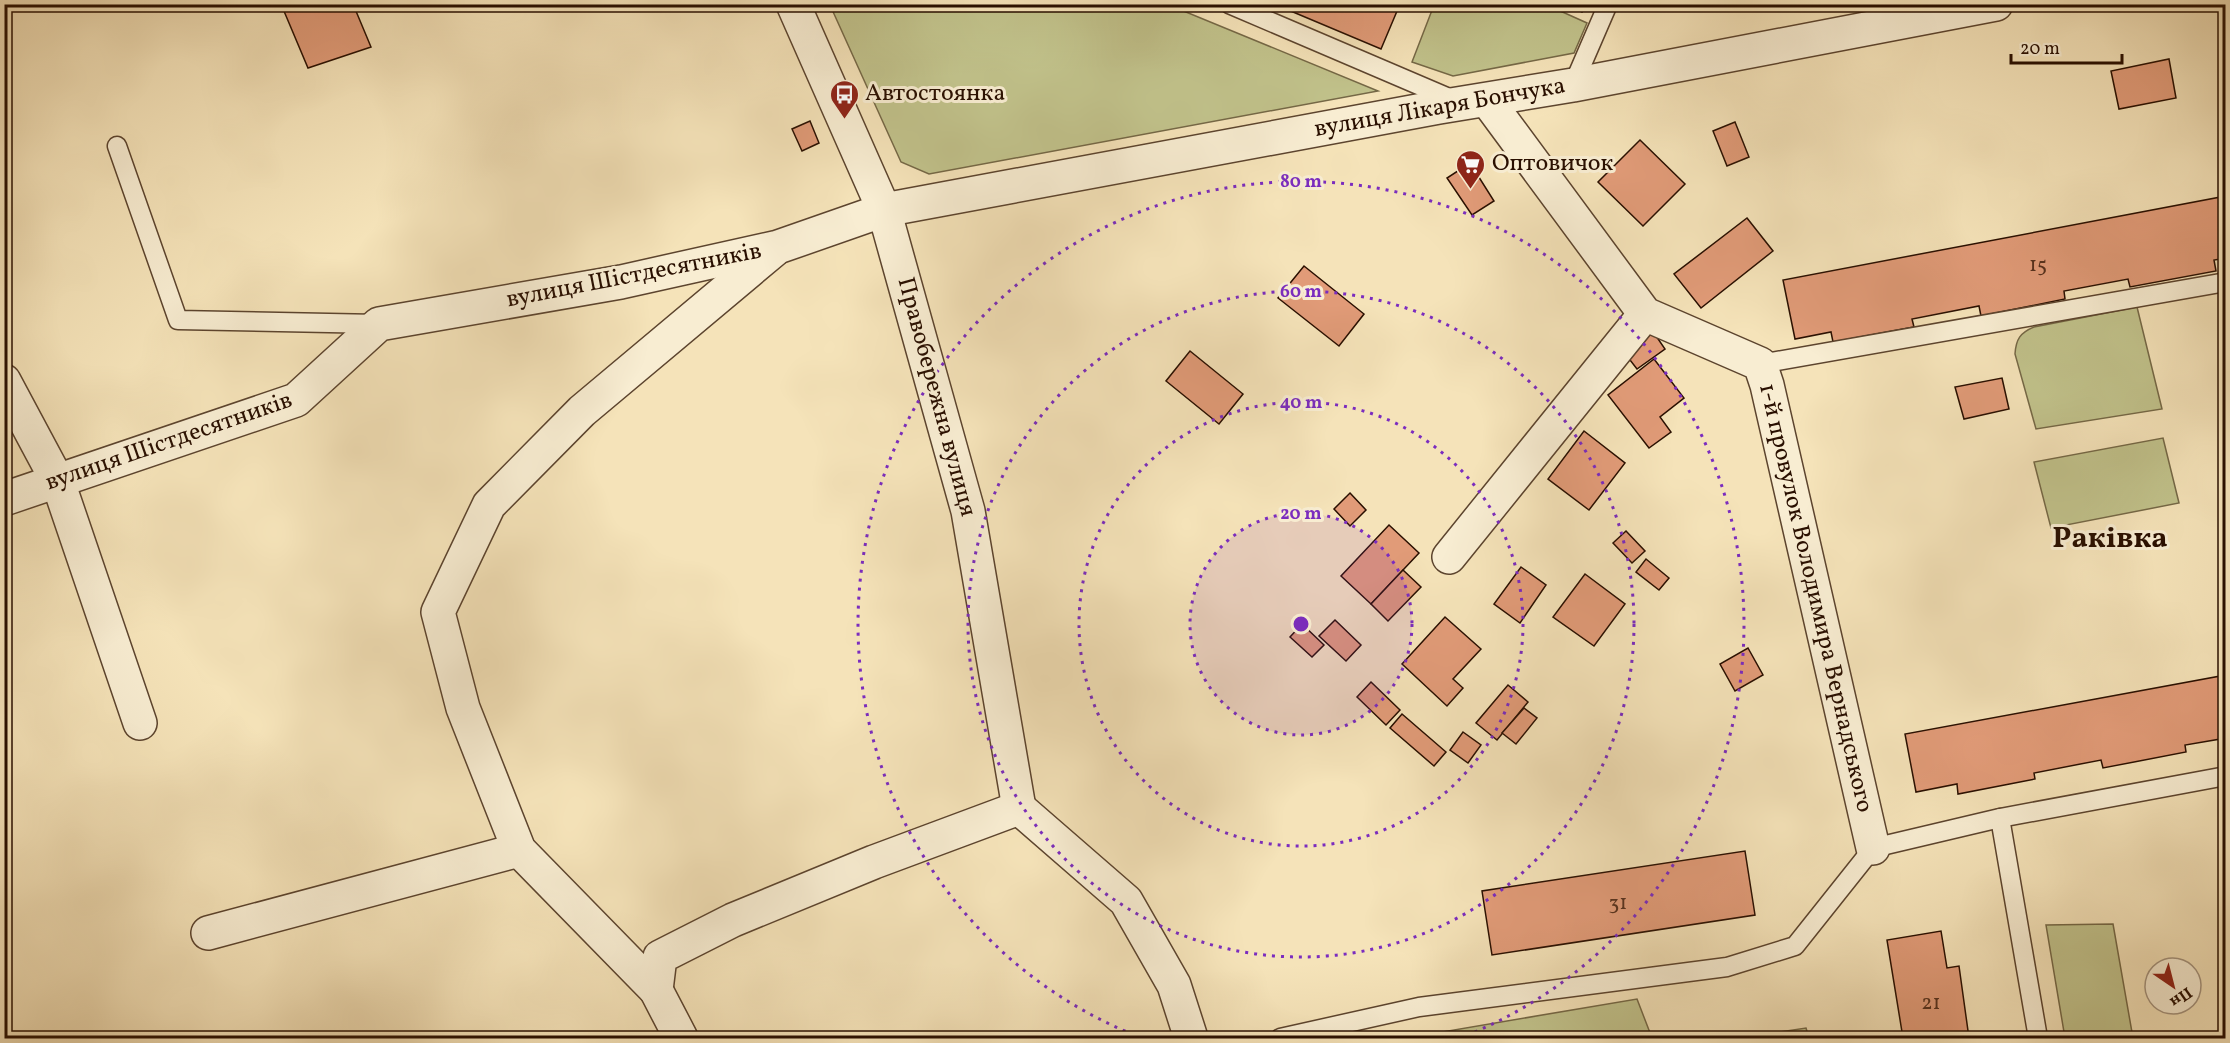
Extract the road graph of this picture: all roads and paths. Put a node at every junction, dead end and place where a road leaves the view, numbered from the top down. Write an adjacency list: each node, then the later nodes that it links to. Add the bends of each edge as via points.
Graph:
1 (793, 4): 9 (street, Правобережна вулиця)
2 (1229, 4): 7 (lane)
3 (1608, 4): 6 (lane)
4 (1996, 4): 5 (street, вулиця Лікаря Бончука)
5 (1880, 16): 6 (street, вулиця Лікаря Бончука)
6 (1573, 86): 7 (street, вулиця Лікаря Бончука)
7 (1476, 102): 9 (street, вулиця Лікаря Бончука); 12 (street)
8 (117, 147): 13 (lane, вулиця Шістдесятників, via 178,320)
9 (884, 210): 10 (street, вулиця Шістдесятників); 21 (street, Правобережна вулиця, via 968,511)
10 (778, 247): 13 (street, вулиця Шістдесятників, via 621,282); 24 (street, via 582,411 489,505 438,612 463,708)
11 (2226, 282): 14 (lane)
12 (1645, 314): 14 (street, 1-й провулок Володимира Вернадського); 18 (street)
13 (379, 324): 16 (street, вулиця Шістдесятників, via 296,400)
14 (1760, 364): 23 (street, 1-й провулок Володимира Вернадського)
15 (4, 381): 16 (street)
16 (58, 482): 17 (street, вулиця Шістдесятників); 19 (street)
17 (4, 499)
18 (1449, 557)
19 (140, 723)
20 (2226, 776): 22 (lane)
21 (1019, 808): 26 (street, via 733,920 660,957); 28 (street, via 1126,901 1174,984)
22 (2000, 818): 23 (lane); 30 (lane)
23 (1873, 848): 29 (lane, via 1795,946 1727,967 1419,1007)
24 (519, 850): 25 (street); 26 (street)
25 (208, 933)
26 (656, 990): 27 (street)
27 (681, 1038)
28 (1191, 1038)
29 (1280, 1038)
30 (2038, 1038)

